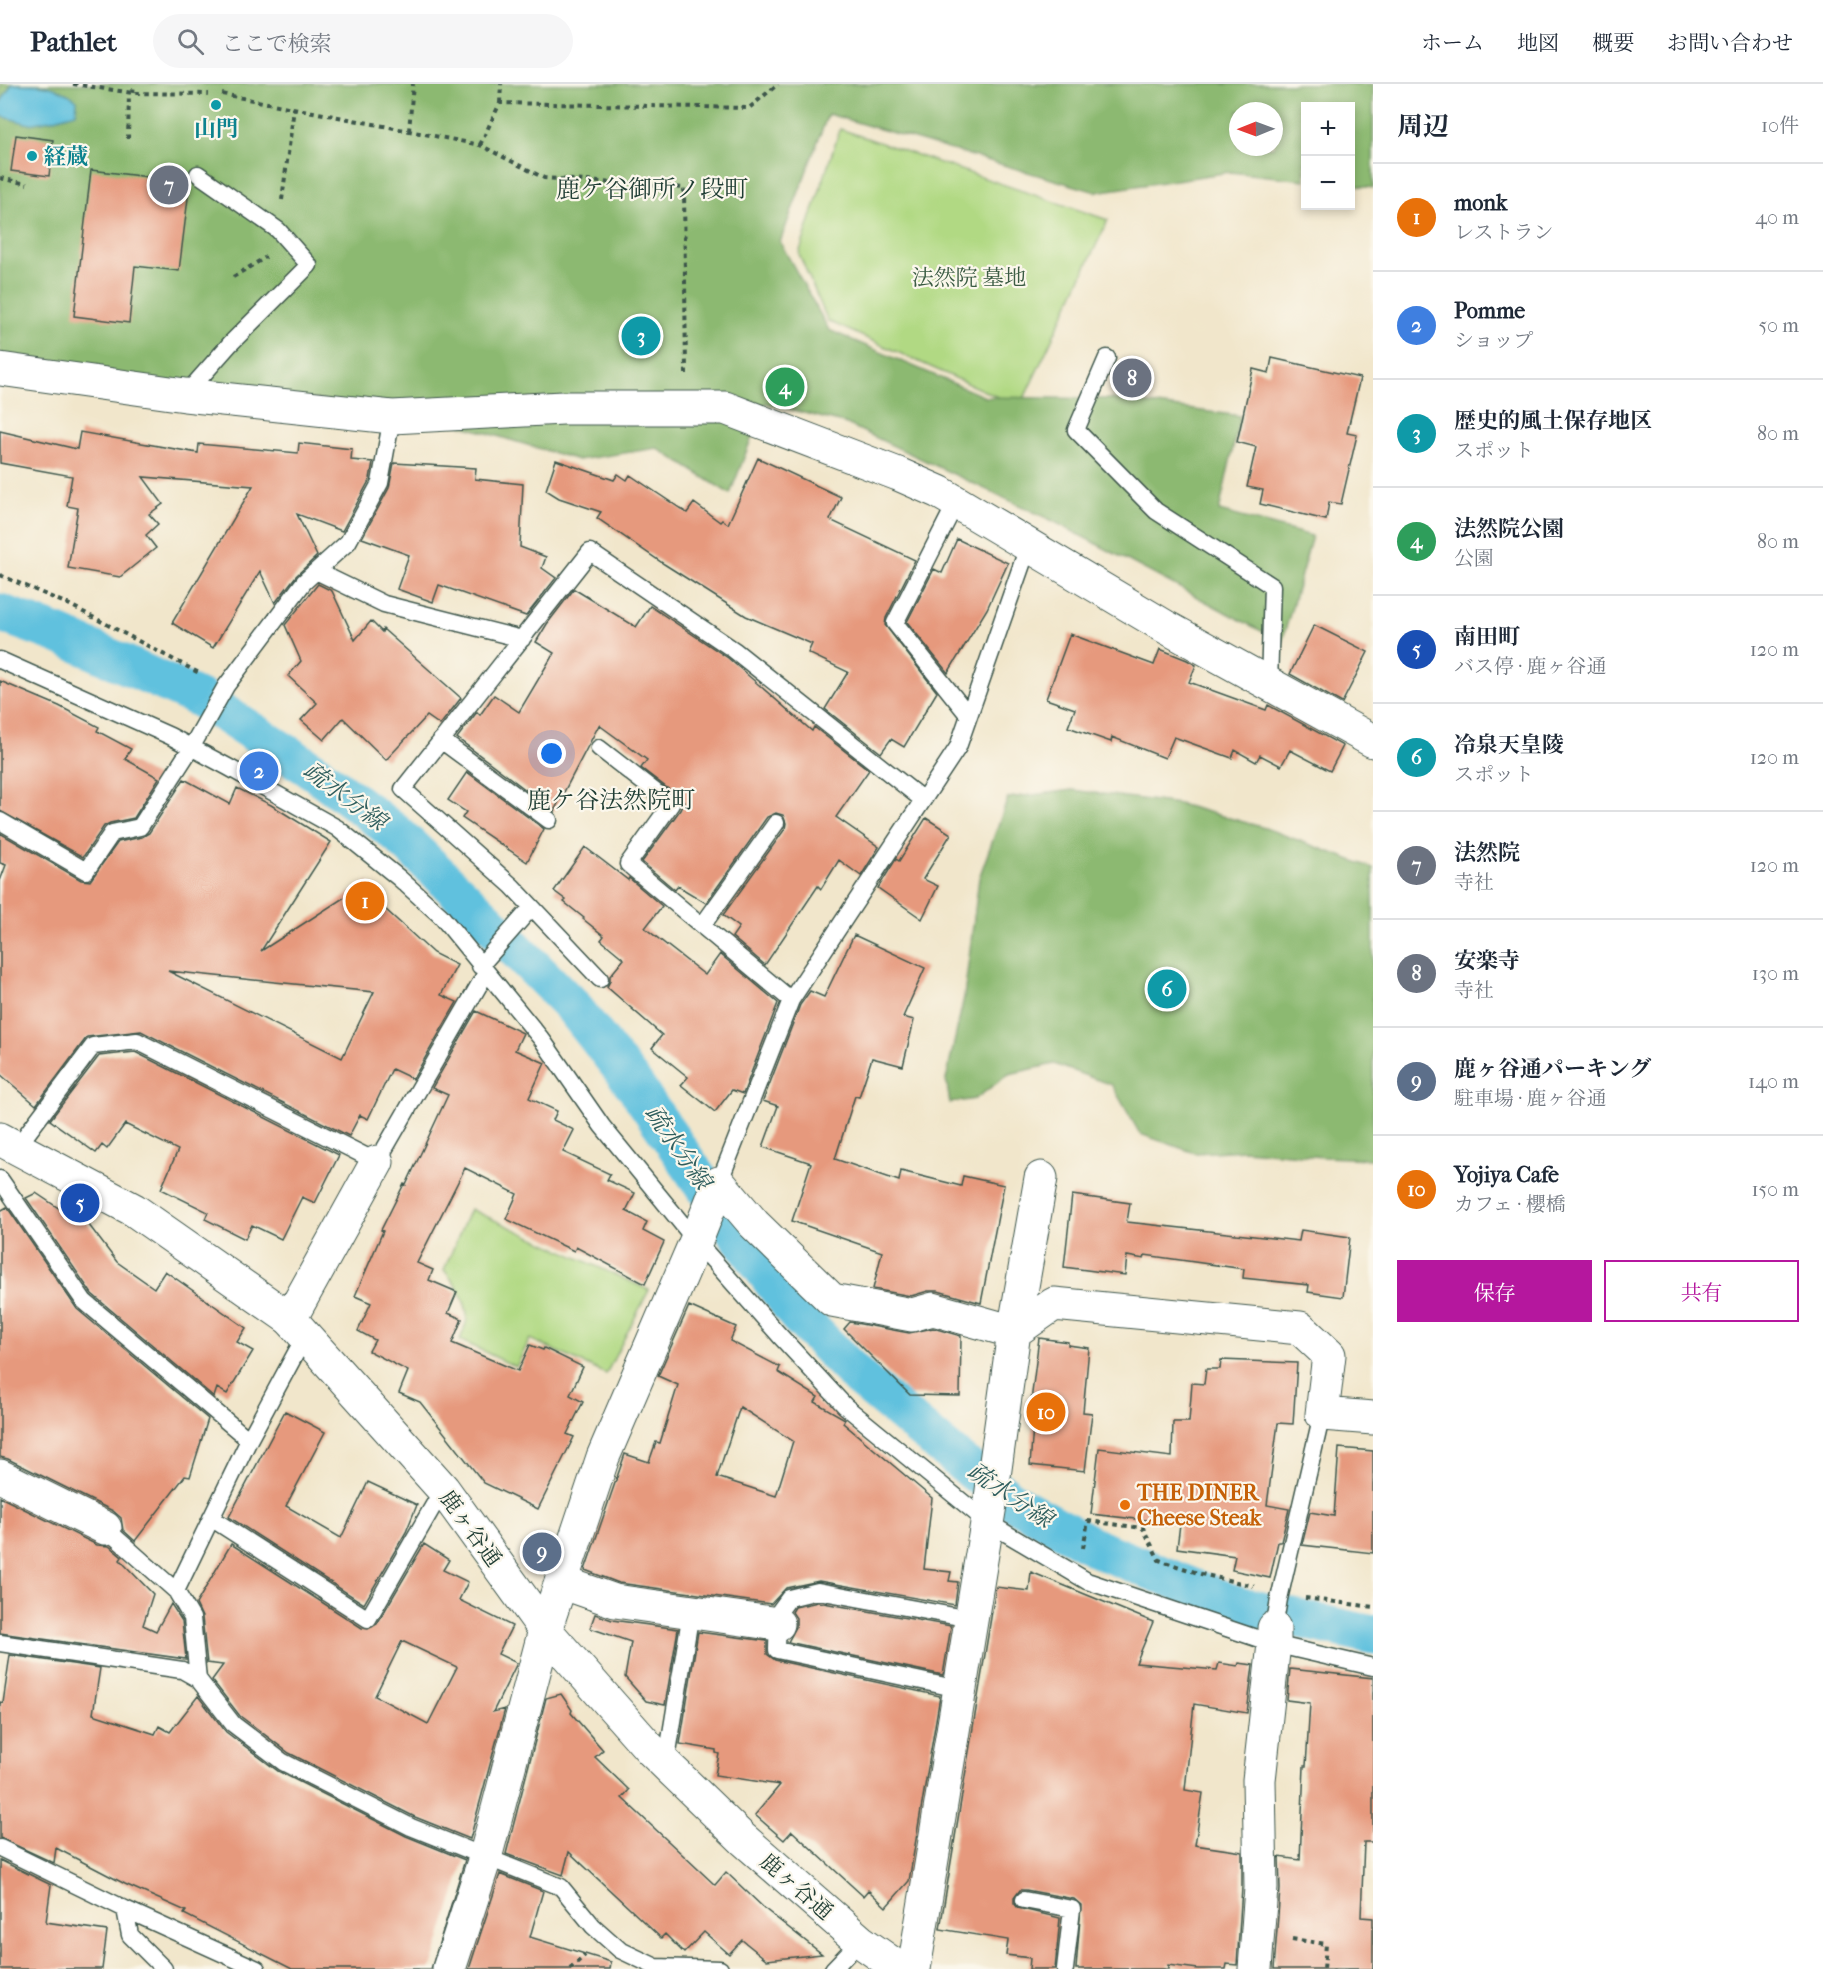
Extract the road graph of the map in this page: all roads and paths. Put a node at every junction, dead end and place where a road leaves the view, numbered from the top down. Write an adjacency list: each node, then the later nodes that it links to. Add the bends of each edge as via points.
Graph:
1 (73, 84): 6 (path)
2 (134, 84): 6 (path)
3 (413, 84): 11 (path)
4 (501, 84): 9 (path)
5 (778, 84): 9 (path, via 749,108)
6 (131, 93): 7 (path); 12 (path)
7 (209, 94)
8 (222, 94): 10 (path)
9 (500, 103): 13 (path)
10 (294, 108): 11 (path); 17 (path)
11 (409, 131): 13 (path)
12 (128, 139)
13 (480, 145): 23 (path, via 544,178 684,188)
14 (198, 174): 18 (lane, via 278,230)
15 (0, 178): 16 (path)
16 (27, 184)
17 (282, 195)
18 (289, 243): 19 (path); 22 (lane, via 309,265)
19 (233, 276)
20 (1107, 357): 31 (lane, via 1077,430 1156,511 1272,586)
21 (0, 369): 22 (street)
22 (185, 395): 24 (street)
23 (687, 408): 24 (street, via 563,408); 25 (street, via 724,408 898,474)
24 (392, 417): 27 (lane, via 380,483 348,542)
25 (956, 503): 26 (street); 33 (lane, via 895,623)
26 (1028, 547): 31 (street); 33 (lane)
27 (316, 571): 29 (lane, via 384,604); 32 (lane)
28 (0, 575): 32 (path, via 70,605)
29 (522, 639): 35 (lane); 38 (lane, via 590,552 734,650)
30 (0, 660): 34 (lane, via 170,736)
31 (1269, 684): 36 (street)
32 (224, 690): 34 (lane)
33 (969, 716): 38 (lane, via 958,747)
34 (196, 740): 40 (lane, via 140,827 112,833 86,871); 44 (lane, via 337,828 441,916)
35 (441, 741): 39 (lane); 42 (lane, via 403,789 512,886)
36 (1373, 741)
37 (599, 748): 43 (lane, via 671,804 628,864)
38 (923, 800): 46 (lane)
39 (549, 820)
40 (0, 821)
41 (776, 823): 43 (lane)
42 (528, 912): 44 (lane); 45 (lane)
43 (702, 926): 46 (lane)
44 (485, 964): 48 (lane); 51 (lane, via 602,1126)
45 (600, 979)
46 (791, 1000): 51 (lane)
47 (9, 1143): 48 (lane, via 93,1046 136,1041); 52 (street, 鹿ヶ谷通, via 134,1210)
48 (377, 1162): 52 (street)
49 (1041, 1178): 53 (street)
50 (0, 1179): 56 (lane, via 84,1301)
51 (709, 1208): 53 (street, via 754,1224 832,1300 912,1315 933,1309); 59 (lane, via 845,1406); 63 (street, via 603,1457)
52 (297, 1328): 56 (lane); 58 (street, 鹿ヶ谷通)
53 (1014, 1332): 54 (street, via 1054,1304 1300,1328 1329,1355); 59 (street)
54 (1322, 1414): 55 (street); 67 (lane)
55 (1373, 1418)
56 (249, 1440): 60 (lane)
57 (0, 1476): 62 (street)
58 (443, 1489): 60 (lane, via 368,1620); 70 (street, 鹿ヶ谷通)
59 (988, 1514): 67 (lane, via 1087,1581); 68 (street)
60 (211, 1518): 64 (lane)
61 (1088, 1521): 67 (path, via 1143,1528 1159,1560 1201,1574)
62 (105, 1528): 64 (lane)
63 (561, 1582): 66 (street, via 615,1600); 70 (street)
64 (176, 1591): 73 (lane, via 192,1618)
65 (1373, 1607): 67 (path, via 1308,1599)
66 (691, 1612): 69 (street); 75 (lane)
67 (1277, 1616): 72 (lane); 80 (street, via 1259,1780 1261,1888)
68 (970, 1619): 69 (lane, via 818,1592 789,1598 778,1613); 74 (street)
69 (778, 1624): 74 (lane, via 777,1650)
70 (545, 1630): 75 (street, 鹿ヶ谷通); 77 (street)
71 (0, 1643): 73 (lane, via 182,1670)
72 (1373, 1666)
73 (198, 1679): 77 (lane, via 233,1724 283,1762 411,1827)
74 (959, 1689): 88 (street)
75 (666, 1764): 81 (street, 鹿ヶ谷通, via 743,1839)
76 (0, 1848): 79 (lane)
77 (485, 1858): 84 (street); 85 (lane, via 561,1887 593,1926 620,1950 656,1967)
78 (1024, 1900): 89 (lane, via 1072,1909)
79 (125, 1909): 82 (lane, via 130,1935); 83 (lane)
80 (1257, 1935): 90 (street); 91 (path, via 1326,1944)
81 (860, 1941): 86 (lane); 87 (street, 鹿ヶ谷通)
82 (164, 1969)
83 (257, 1969)
84 (449, 1969)
85 (720, 1969)
86 (833, 1969)
87 (900, 1969)
88 (915, 1969)
89 (1065, 1969)
90 (1255, 1969)
91 (1323, 1969)

